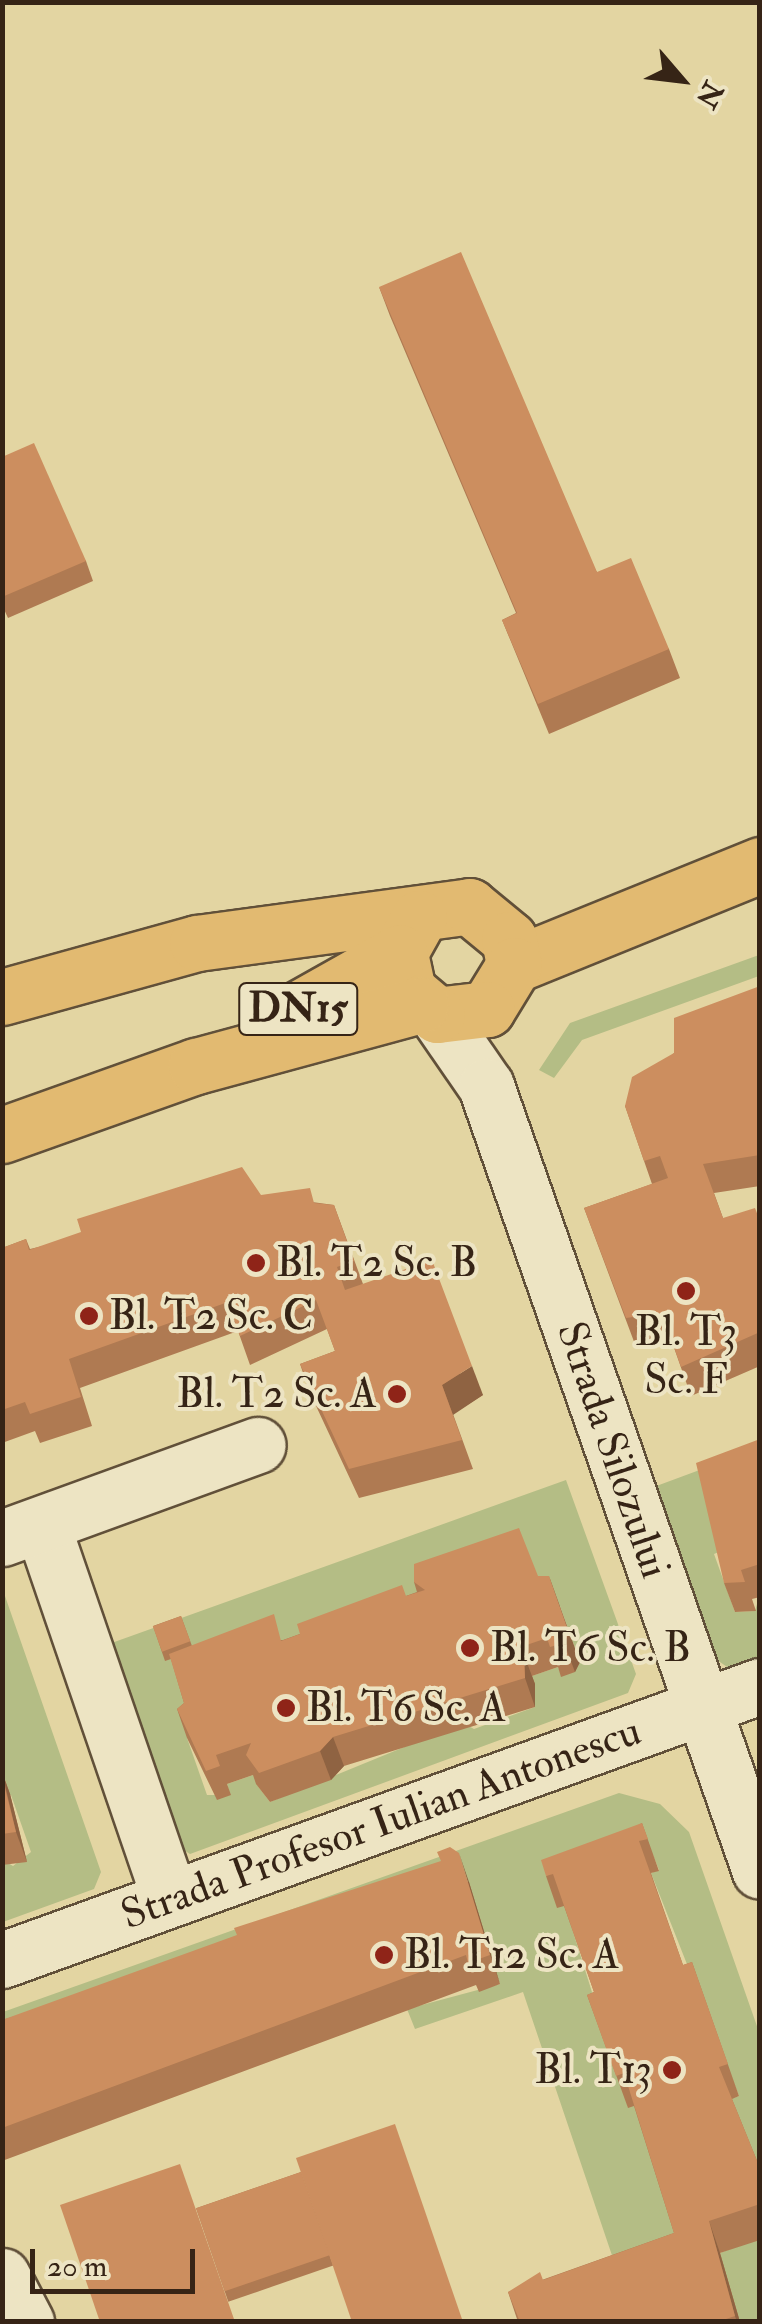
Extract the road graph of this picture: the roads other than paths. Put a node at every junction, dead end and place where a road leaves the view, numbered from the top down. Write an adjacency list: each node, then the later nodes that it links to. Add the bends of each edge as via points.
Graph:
1 (760, 865): 3 (main road, DN15)
2 (410, 936): 3 (main road, DN15, via 442,906); 4 (main road, via 197,943); 5 (main road, DN15); 6 (main road, DN15)
3 (504, 958): 5 (main road, DN15, via 463,1018); 7 (street)
4 (2, 997)
5 (429, 1010): 6 (main road, DN15); 7 (street, Strada Silozului)
6 (196, 1066): 8 (main road, DN15)
7 (486, 1086): 12 (street, Strada Silozului)
8 (2, 1136)
9 (258, 1445): 10 (street)
10 (22, 1531): 14 (street)
11 (760, 1686): 12 (street, Strada Profesor Iulian Antonescu)
12 (702, 1707): 13 (street, Strada Silozului); 14 (street, Strada Profesor Iulian Antonescu)
13 (760, 1870)
14 (170, 1899): 15 (street, Strada Profesor Iulian Antonescu)
15 (2, 1960)
16 (2, 2276): 17 (street)
17 (26, 2322)

